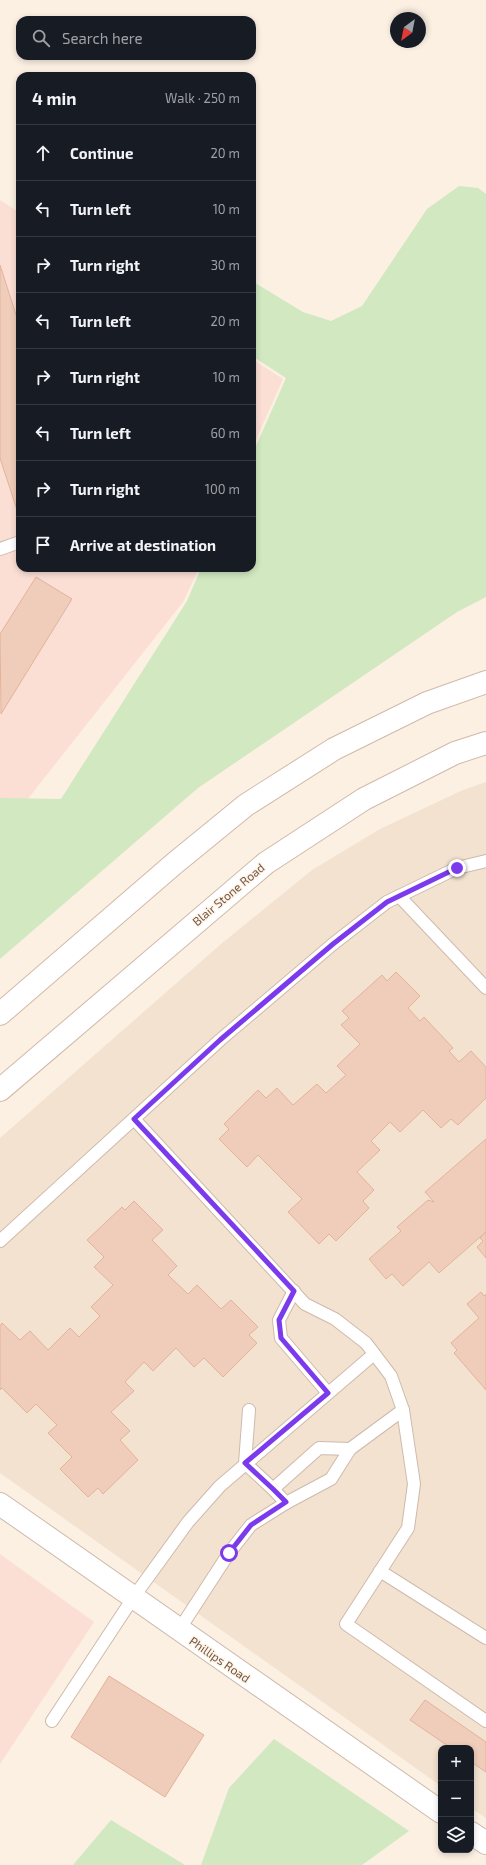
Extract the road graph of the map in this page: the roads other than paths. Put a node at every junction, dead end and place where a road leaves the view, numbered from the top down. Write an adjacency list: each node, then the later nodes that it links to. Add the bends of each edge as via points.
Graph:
1 (16, 543): 2 (lane)
2 (0, 549)
3 (486, 682): 10 (main road, via 427,703 334,749 246,805)
4 (486, 743): 11 (main road, Blair Stone Road, via 456,753 364,799 266,863)
5 (486, 861): 6 (lane)
6 (473, 864): 7 (lane); 8 (lane, via 457,868)
7 (486, 872)
8 (399, 896): 9 (lane); 12 (lane, via 387,902 333,944 220,1040)
9 (486, 988)
10 (0, 1014)
11 (0, 1090)
12 (134, 1119): 13 (lane); 14 (lane)
13 (0, 1241)
14 (294, 1291): 15 (lane, via 305,1304 335,1319 366,1343); 16 (lane, via 279,1320 281,1338)
15 (374, 1354): 16 (lane); 18 (lane, via 390,1376)
16 (328, 1393): 20 (lane)
17 (249, 1410): 20 (lane)
18 (403, 1410): 19 (lane); 24 (lane, via 414,1484 408,1528)
19 (350, 1449): 21 (lane, via 319,1448); 22 (lane, via 331,1479)
20 (245, 1463): 21 (lane); 25 (lane, via 188,1522)
21 (273, 1489): 22 (lane)
22 (286, 1502): 26 (lane, via 251,1525 229,1553)
23 (0, 1504): 25 (main road, Phillips Road)
24 (380, 1571): 27 (lane); 29 (lane, via 346,1624)
25 (133, 1598): 26 (main road, Phillips Road); 28 (lane)
26 (179, 1630): 30 (main road, Phillips Road)
27 (486, 1638)
28 (52, 1721)
29 (486, 1721)
30 (438, 1810)
31 (474, 1835): 32 (main road)
32 (486, 1843)

